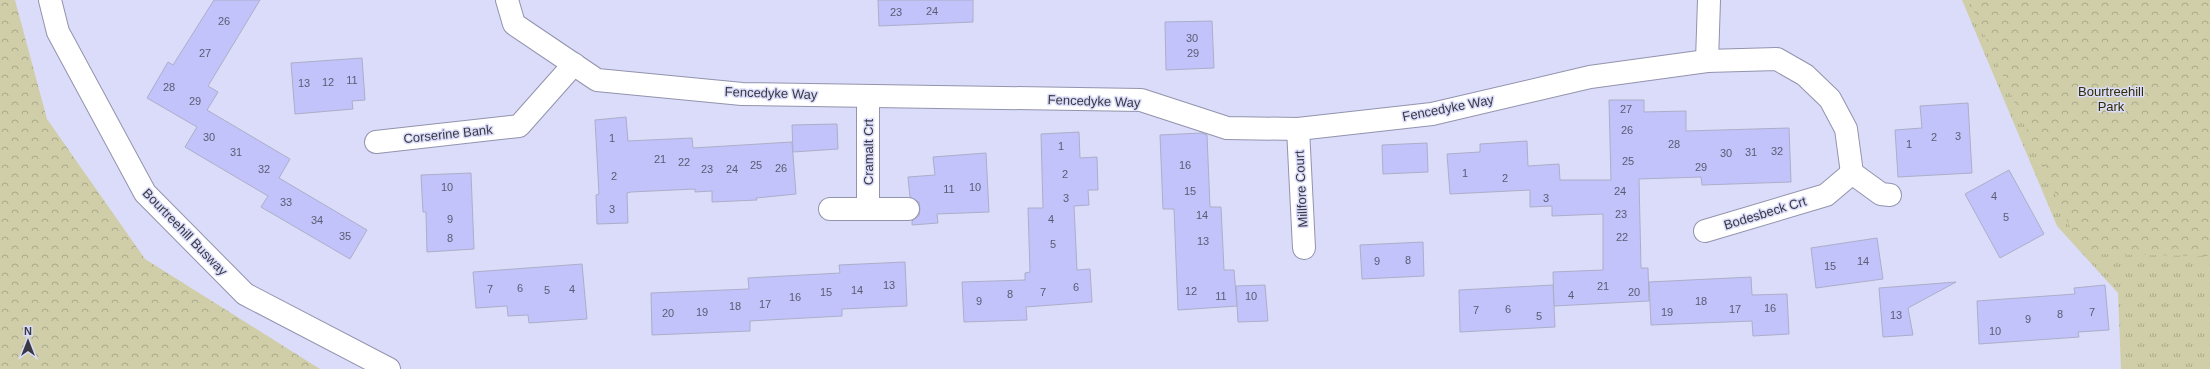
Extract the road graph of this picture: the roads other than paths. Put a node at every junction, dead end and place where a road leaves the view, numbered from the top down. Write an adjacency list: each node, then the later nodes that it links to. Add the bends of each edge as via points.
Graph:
1 (50, 0): 16 (street, Bourtreehill Busway, via 58,32 145,193 246,294)
2 (507, 0): 5 (street, Fencedyke Way, via 514,24)
3 (1709, 0): 4 (street)
4 (1707, 60): 7 (street, Fencedyke Way, via 1590,77 1432,114); 9 (street, Fencedyke Way, via 1777,59 1805,75 1830,99 1846,129)
5 (574, 64): 6 (street, Fencedyke Way, via 597,80 742,94); 8 (street, Corserine Bank, via 519,126)
6 (868, 96): 7 (street, Fencedyke Way, via 1141,100 1227,128); 12 (street, Cramalt Crt)
7 (1298, 129): 15 (street, Millfore Court)
8 (376, 142)
9 (1852, 173): 10 (street, via 1881,194); 14 (street, Bodesbeck Crt, via 1826,195)
10 (1890, 195)
11 (830, 209): 12 (street)
12 (868, 209): 13 (street)
13 (908, 209)
14 (1705, 231)
15 (1304, 248)
16 (389, 369)

